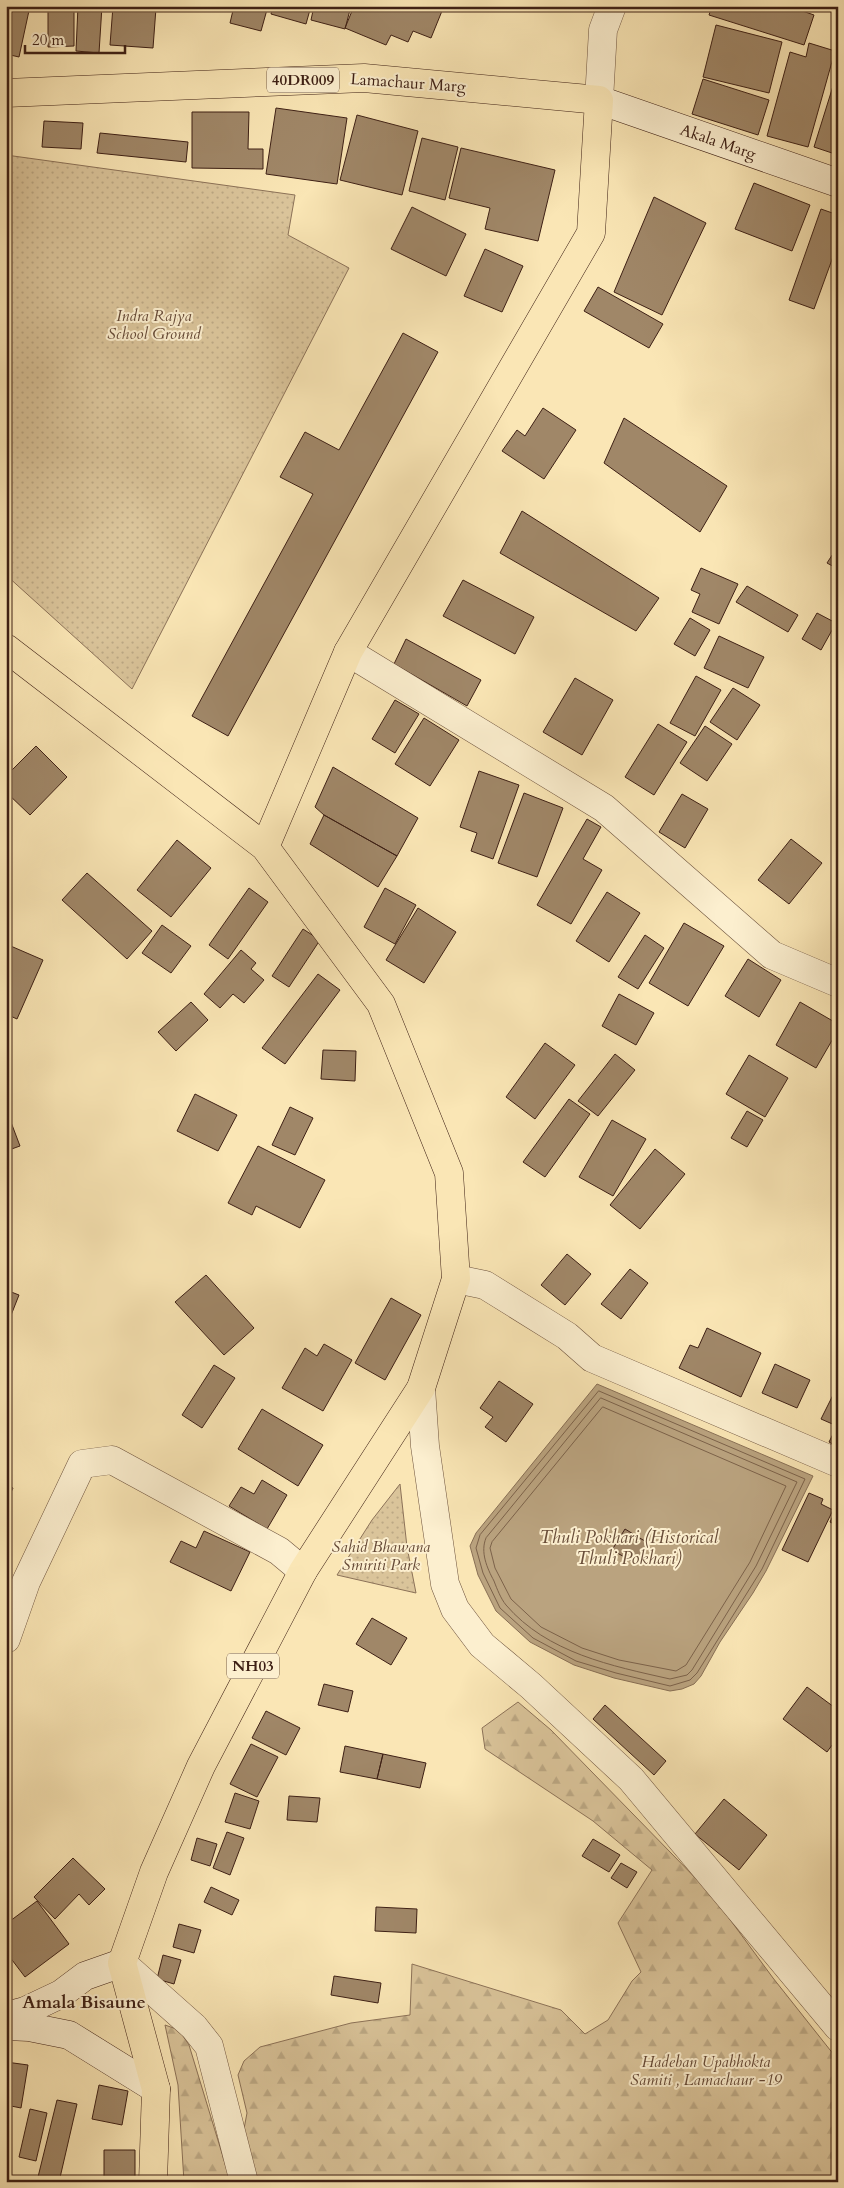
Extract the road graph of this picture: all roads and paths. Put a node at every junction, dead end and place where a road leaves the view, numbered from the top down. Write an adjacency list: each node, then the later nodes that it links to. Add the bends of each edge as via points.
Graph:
1 (612, 6): 3 (street, via 603,30)
2 (6, 93): 3 (main road, Lamachaur Marg / 40DR009, via 364,78)
3 (598, 100): 4 (street, Akala Marg / 40DR009); 6 (main road, via 590,233)
4 (838, 183)
5 (6, 648): 7 (main road)
6 (348, 652): 7 (main road); 8 (street, via 604,808 772,955)
7 (265, 847): 9 (main road, via 380,1004 450,1173)
8 (838, 983)
9 (456, 1279): 10 (main road); 11 (street, via 485,1285 567,1336 592,1358)
10 (421, 1388): 12 (main road, NH03); 17 (street, via 425,1446 446,1584 455,1609 482,1645 631,1779)
11 (838, 1463)
12 (303, 1571): 13 (street, via 279,1551 112,1460 82,1464 26,1582); 14 (main road, NH03, via 201,1766 154,1872)
13 (6, 1639)
14 (122, 1963): 15 (street, via 85,1976 61,1994); 18 (main road); 20 (street, via 194,2027 209,2046)
15 (6, 2016)
16 (6, 2026): 18 (street, via 69,2035)
17 (838, 2027)
18 (156, 2089): 19 (main road)
19 (154, 2182)
20 (244, 2182)

